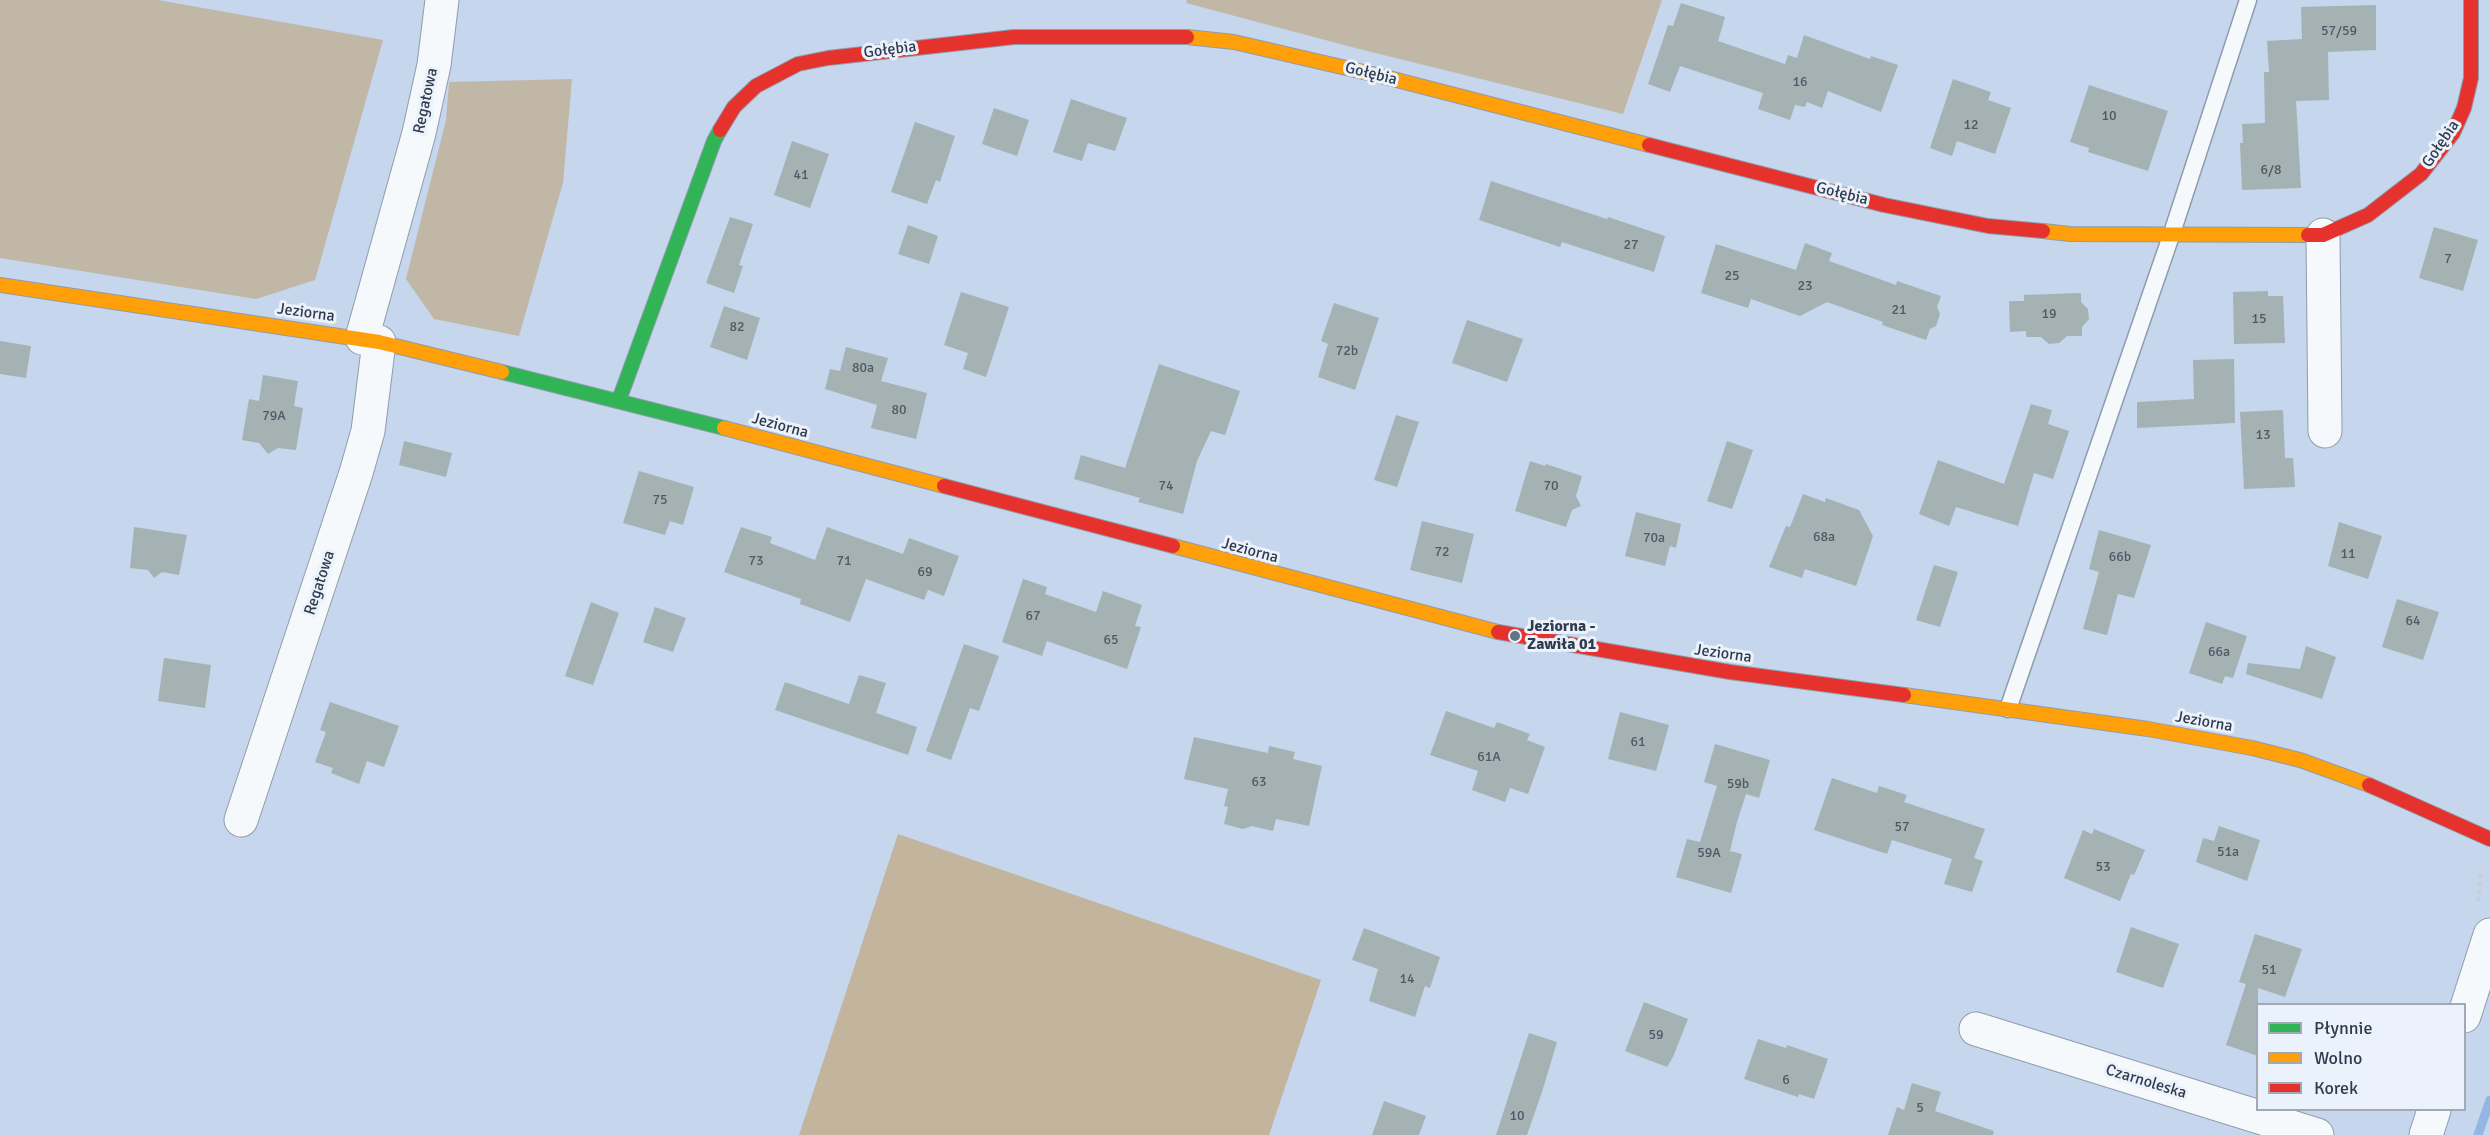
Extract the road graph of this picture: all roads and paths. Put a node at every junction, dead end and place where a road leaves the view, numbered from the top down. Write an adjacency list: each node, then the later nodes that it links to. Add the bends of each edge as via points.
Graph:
1 (442, 0): 7 (street, Regatowa, via 434,65)
2 (2248, 0): 4 (lane)
3 (2471, 0): 5 (street, Gołębia, via 2471,78 2453,133 2421,174 2396,194 2368,214)
4 (2172, 233): 5 (street, Gołębia); 8 (street, Gołębia, via 2070,234 1928,216 1234,42 1110,35 969,40 798,64 756,86 734,107 714,141); 10 (lane)
5 (2323, 235): 9 (street)
6 (0, 285): 7 (street, Jeziorna)
7 (371, 340): 8 (street, Jeziorna); 11 (street, Regatowa, via 368,430)
8 (619, 400): 10 (street, Jeziorna, via 1504,634 1730,672)
9 (2325, 431)
10 (2008, 709): 12 (street, Jeziorna, via 2204,739 2301,760 2362,782)
11 (241, 820)
12 (2490, 839)
13 (2490, 934): 14 (street)
14 (2466, 1010)
15 (1976, 1029): 17 (street, Czarnoleska)
16 (2434, 1111): 18 (street)
17 (2317, 1135)
18 (2426, 1135)

